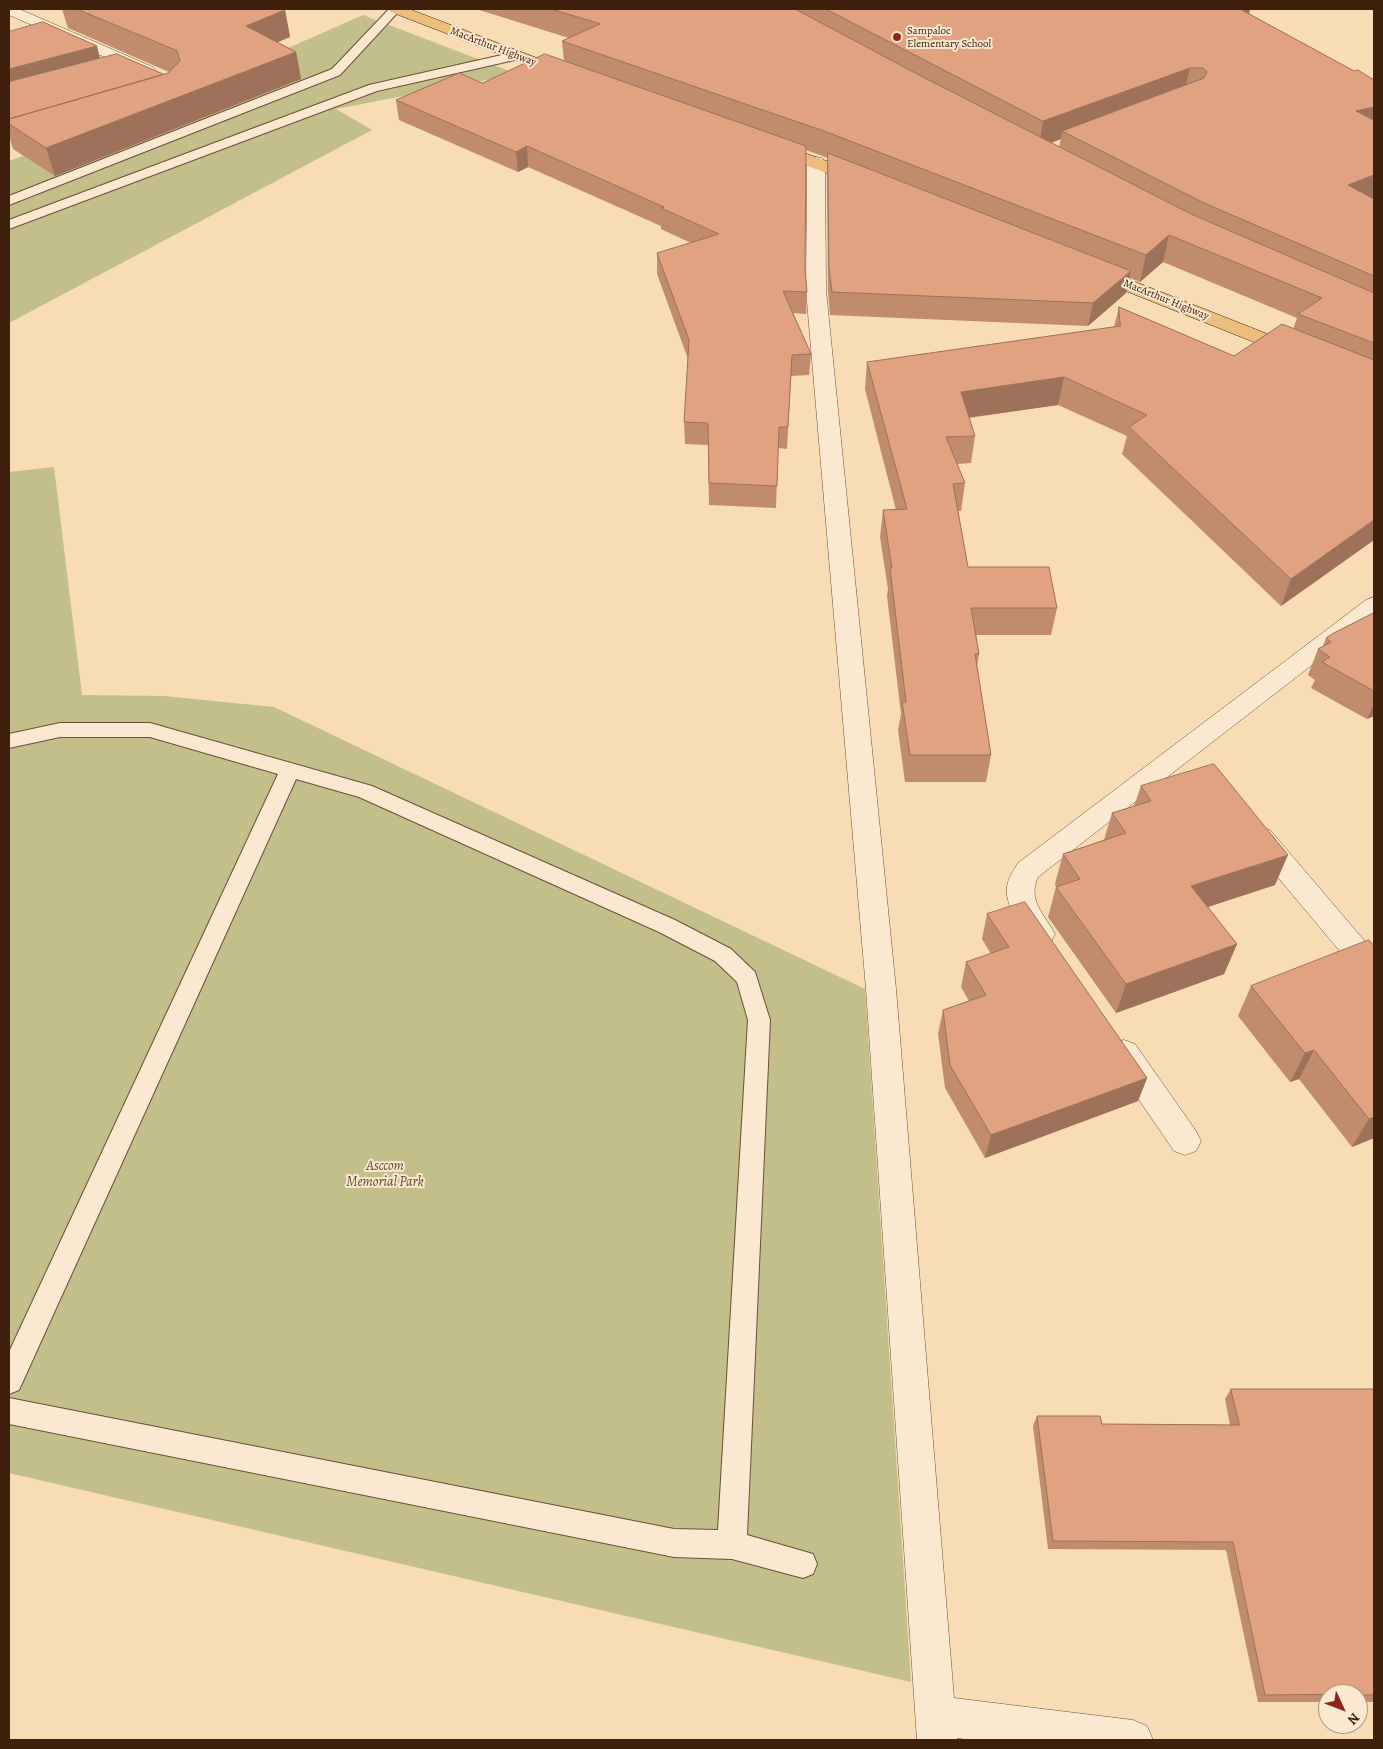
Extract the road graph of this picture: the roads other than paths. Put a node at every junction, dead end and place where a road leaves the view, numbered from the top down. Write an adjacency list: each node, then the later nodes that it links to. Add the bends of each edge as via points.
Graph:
1 (396, 9): 5 (highway, MacArthur Highway); 8 (lane)
2 (9, 10): 3 (street)
3 (48, 27): 4 (street); 6 (street)
4 (24, 33)
5 (514, 56): 10 (highway, MacArthur Highway); 11 (lane)
6 (120, 59): 7 (street); 9 (street)
7 (102, 64)
8 (336, 72): 11 (lane); 15 (lane)
9 (161, 76)
10 (580, 79)
11 (373, 88): 16 (lane)
12 (759, 142): 13 (highway)
13 (816, 162): 14 (highway); 31 (street, via 816,290 881,989)
14 (880, 187)
15 (9, 202)
16 (9, 225)
17 (1081, 267): 18 (highway, MacArthur Highway)
18 (1310, 357)
19 (1374, 605): 23 (street, via 1192,758 1028,870 1020,881 1019,894 1026,911)
20 (9, 741): 21 (lane, via 60,730 150,730)
21 (290, 769): 27 (lane); 29 (lane, via 365,791 667,926 723,954 747,978 759,1020)
22 (1242, 817): 24 (street)
23 (1054, 952)
24 (1374, 972)
25 (1111, 1034): 26 (street)
26 (1185, 1140)
27 (9, 1381)
28 (9, 1411): 29 (lane, via 674,1543)
29 (732, 1545): 30 (lane)
30 (802, 1564)
31 (936, 1728): 32 (street)
32 (1133, 1740)

